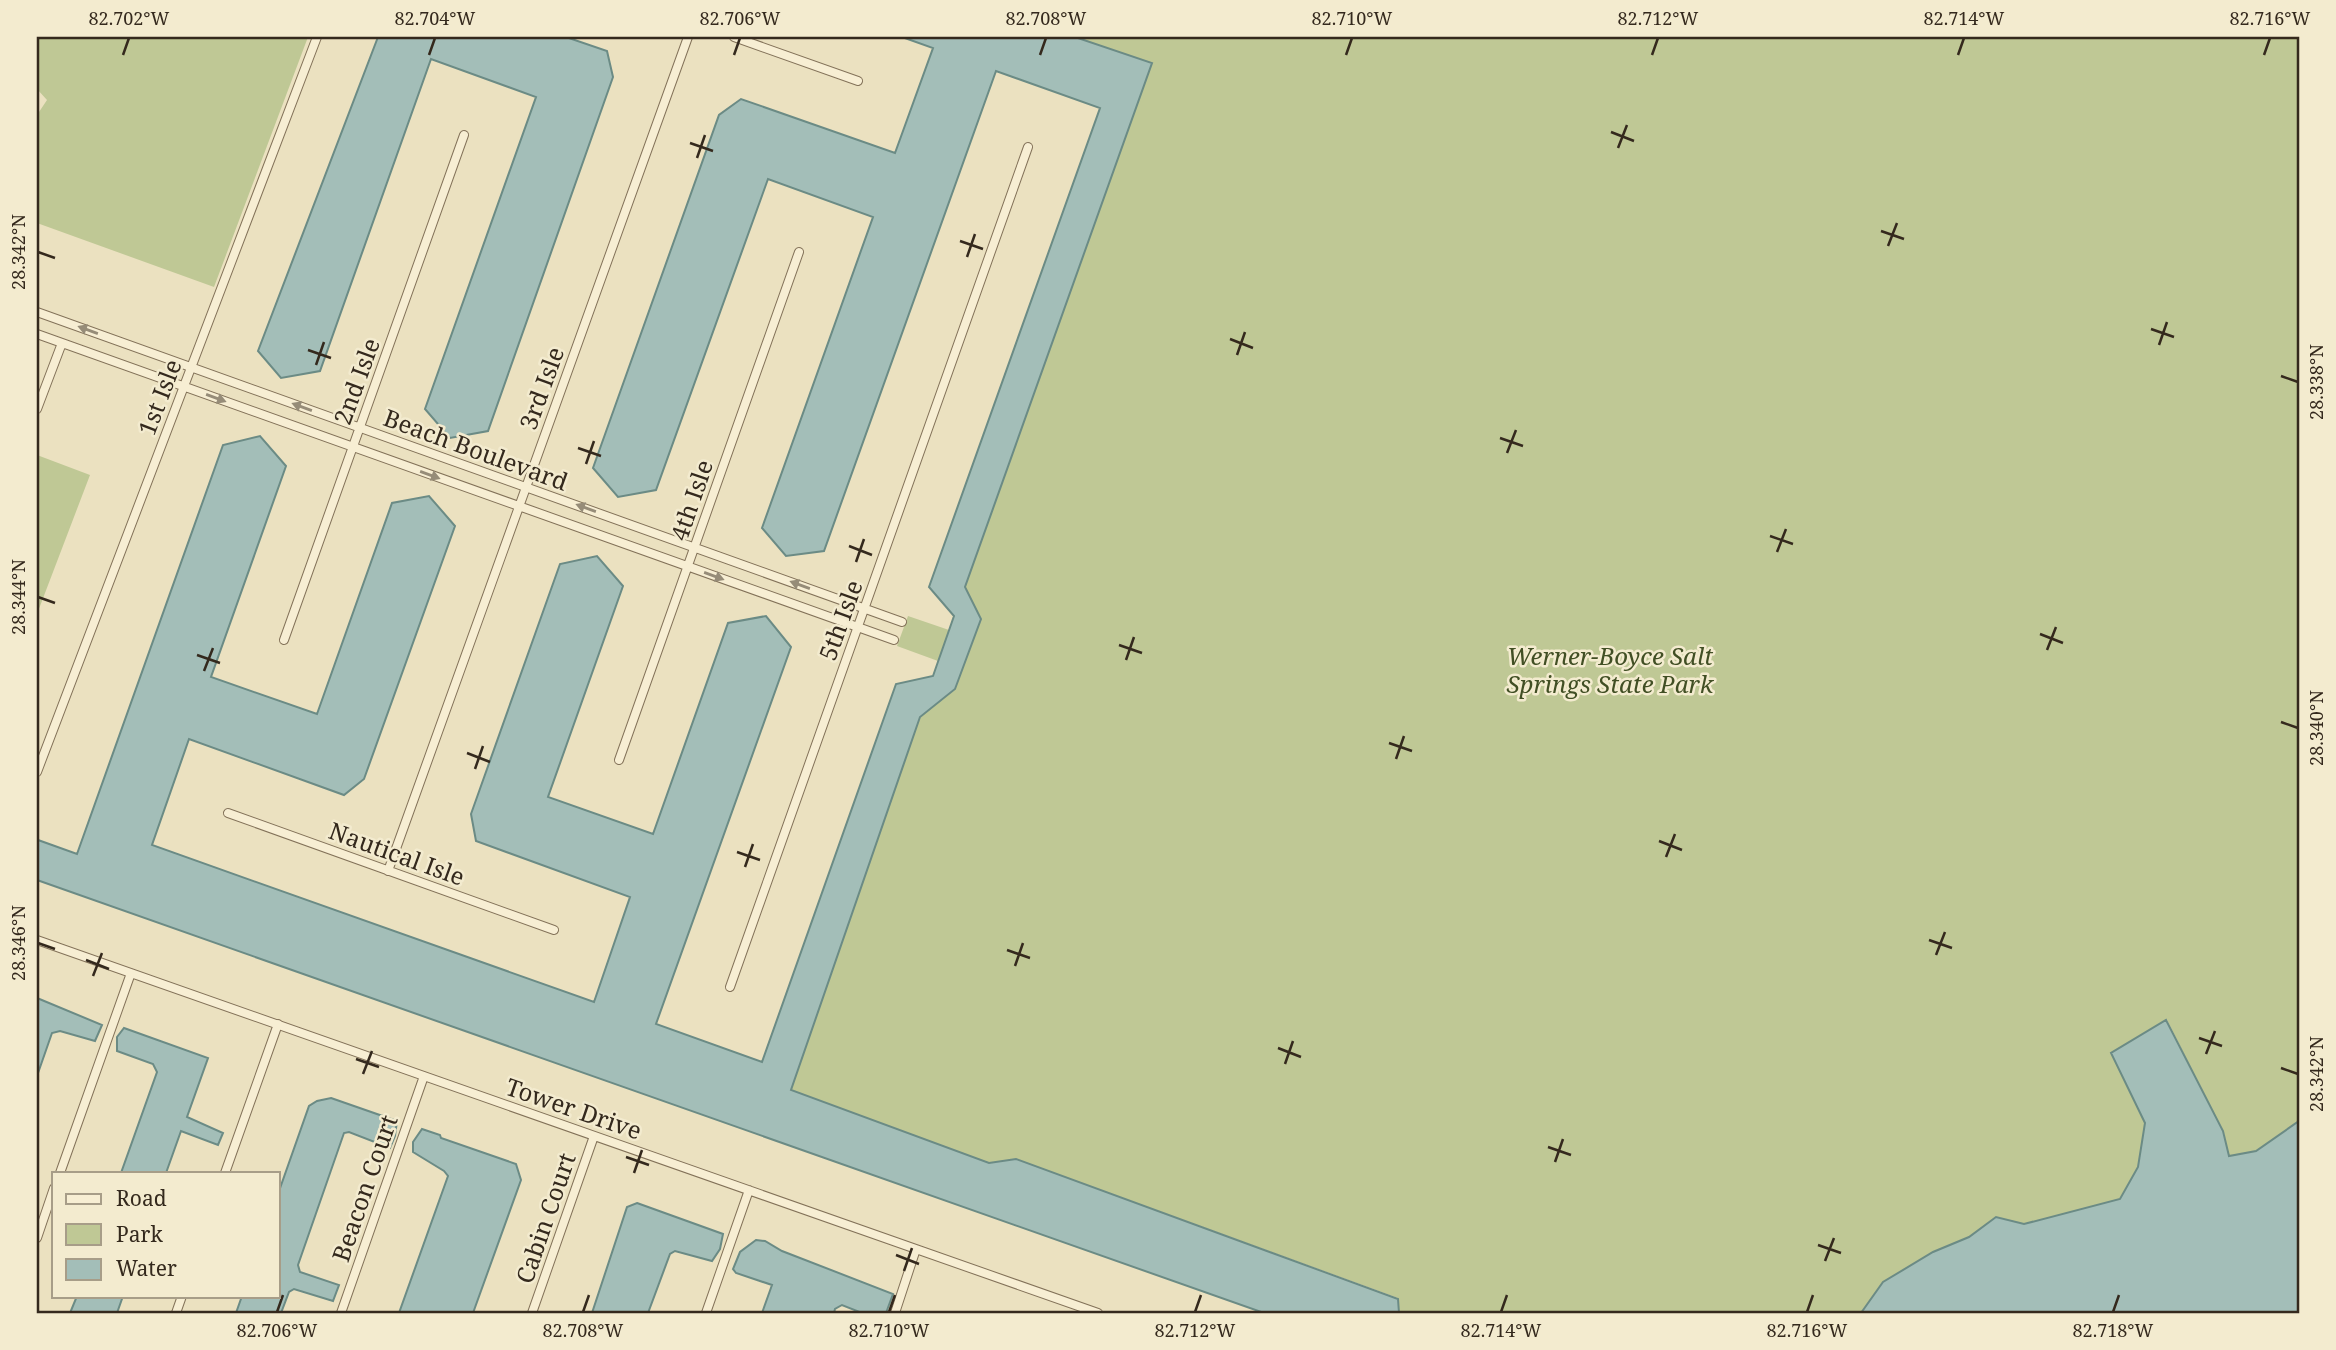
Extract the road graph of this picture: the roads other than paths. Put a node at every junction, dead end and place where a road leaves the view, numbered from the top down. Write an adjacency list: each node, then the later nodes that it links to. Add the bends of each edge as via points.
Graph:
1 (317, 37): 11 (street, 1st Isle)
2 (688, 37): 16 (street, 3rd Isle)
3 (734, 37): 4 (street)
4 (858, 81)
5 (464, 135): 14 (street, 2nd Isle)
6 (1028, 147): 20 (street, 5th Isle)
7 (799, 252): 18 (street, 4th Isle)
8 (37, 312): 11 (street, Beach Boulevard, one-way to 8)
9 (37, 334): 10 (street, Beach Boulevard)
10 (62, 342): 12 (street, Beach Boulevard); 13 (street)
11 (191, 367): 12 (street, 1st Isle); 14 (street, Beach Boulevard, one-way to 11)
12 (184, 386): 15 (street, Beach Boulevard, one-way to 15); 26 (street, 1st Isle)
13 (37, 409)
14 (360, 428): 15 (street, 2nd Isle); 16 (street, Beach Boulevard)
15 (353, 447): 17 (street, Beach Boulevard, one-way to 17); 23 (street, 2nd Isle)
16 (526, 487): 17 (street, 3rd Isle); 18 (street, Beach Boulevard, one-way to 16)
17 (519, 507): 19 (street, Beach Boulevard); 28 (street, 3rd Isle)
18 (694, 547): 19 (street, 4th Isle); 20 (street, Beach Boulevard, one-way to 18)
19 (687, 566): 22 (street, Beach Boulevard, one-way to 22); 25 (street, 4th Isle)
20 (864, 608): 21 (street, Beach Boulevard); 22 (street, 5th Isle)
21 (902, 622)
22 (857, 627): 24 (street, Beach Boulevard); 32 (street, 5th Isle)
23 (284, 640)
24 (894, 640)
25 (619, 760)
26 (37, 772)
27 (228, 813): 28 (street, Nautical Isle)
28 (388, 870): 29 (street, Nautical Isle)
29 (554, 930)
30 (37, 940): 31 (street, Tower Drive)
31 (131, 973): 33 (street, Tower Drive); 36 (street)
32 (730, 987)
33 (278, 1024): 34 (street, Tower Drive); 37 (street)
34 (424, 1076): 35 (street, Tower Drive); 43 (street, Beacon Court)
35 (594, 1136): 38 (street, Tower Drive); 44 (street, Cabin Court)
36 (60, 1172)
37 (225, 1172)
38 (749, 1190): 41 (street, Tower Drive); 45 (street)
39 (52, 1194): 40 (street)
40 (37, 1238)
41 (916, 1249): 42 (street, Tower Drive); 46 (street)
42 (1070, 1309): 47 (street, Tower Drive)
43 (341, 1313)
44 (532, 1313)
45 (706, 1313)
46 (895, 1313)
47 (1098, 1313)

